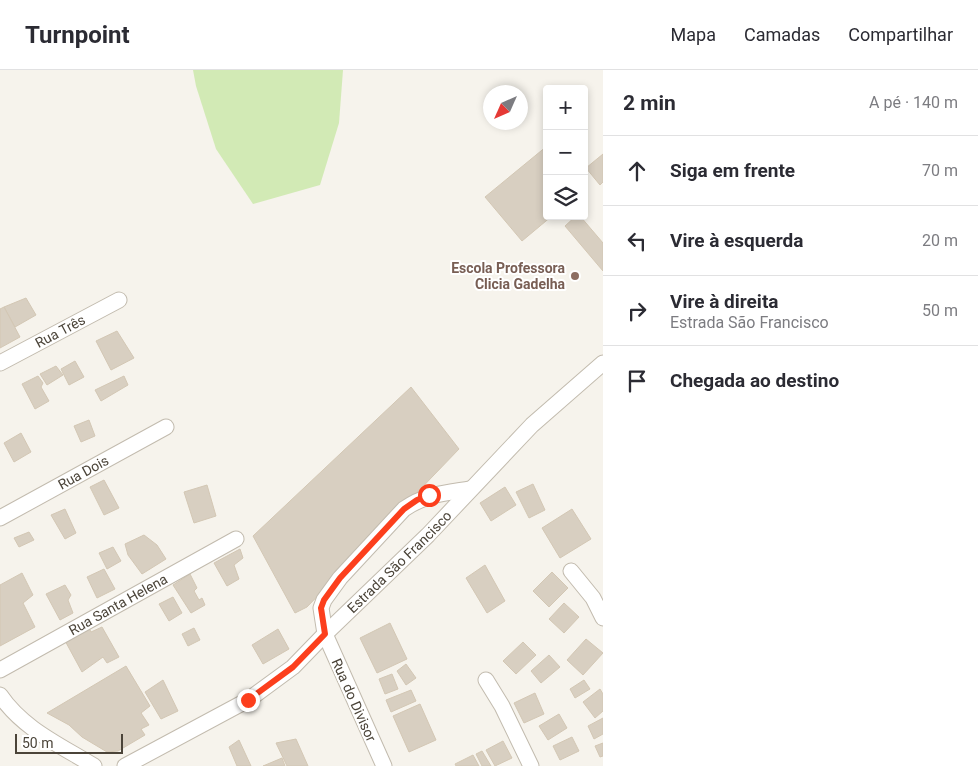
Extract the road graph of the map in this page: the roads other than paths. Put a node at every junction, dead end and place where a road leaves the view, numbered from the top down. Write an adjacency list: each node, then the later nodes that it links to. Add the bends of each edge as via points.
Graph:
1 (119, 300): 2 (street, Rua Três)
2 (0, 363)
3 (603, 364): 5 (street, Estrada São Francisco, via 532,425)
4 (166, 426): 6 (street, Rua Dois)
5 (470, 489): 10 (street, Estrada São Francisco, via 428,535); 10 (street, Rua do Divisor, via 429,495 404,509 340,578 324,600 321,608)
6 (0, 518)
7 (236, 539): 11 (street, Rua Santa Helena)
8 (571, 571): 9 (street, via 593,598)
9 (603, 618)
10 (325, 634): 15 (street, Estrada São Francisco, via 293,667 248,700); 16 (street, Rua do Divisor)
11 (0, 670)
12 (486, 680): 17 (street)
13 (0, 695): 14 (street, via 9,708 43,736)
14 (94, 766)
15 (125, 766)
16 (384, 766)
17 (531, 766)

